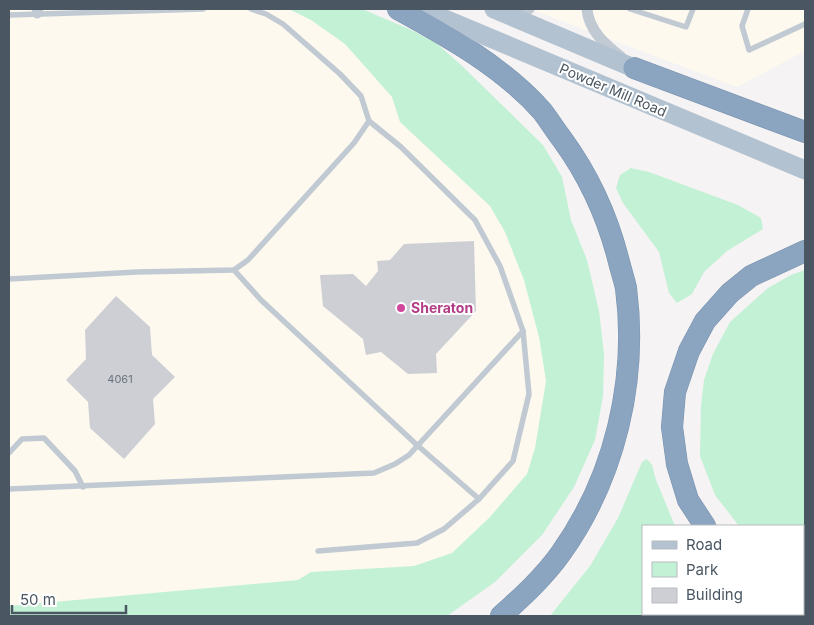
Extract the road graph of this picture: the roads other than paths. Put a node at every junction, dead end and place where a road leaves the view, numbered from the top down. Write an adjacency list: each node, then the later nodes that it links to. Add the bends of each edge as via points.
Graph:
1 (203, 9): 10 (lane)
2 (251, 9): 15 (lane, via 284,24 340,74 361,96)
3 (398, 9): 30 (highway, via 479,58 511,81 542,112 572,153 594,193 614,242 626,286 628,378 620,425 605,471 585,514 560,554)
4 (421, 9): 18 (main road, Powder Mill Road)
5 (494, 9): 11 (main road, Powder Mill Road)
6 (588, 9): 14 (street, via 593,28 601,40)
7 (630, 9): 8 (lane, via 686,27)
8 (693, 9)
9 (748, 9): 13 (lane, via 742,26 749,50)
10 (37, 11): 12 (lane)
11 (521, 13): 14 (main road, Powder Mill Road)
12 (9, 15)
13 (805, 24)
14 (634, 68): 16 (highway); 17 (main road, Powder Mill Road)
15 (369, 121): 20 (lane, via 354,143 248,260); 22 (lane, via 401,147 475,220 500,266)
16 (805, 132)
17 (805, 140)
18 (805, 170)
19 (805, 251): 28 (highway, via 751,276 730,293 705,321 688,351 675,392 672,427 676,464 688,500)
20 (234, 270): 21 (lane); 23 (lane, via 256,296)
21 (9, 279)
22 (523, 331): 23 (lane); 27 (lane, via 529,394 513,461)
23 (417, 445): 25 (lane, via 396,464 374,473); 27 (lane)
24 (9, 453): 25 (lane, via 22,439 44,438 75,471)
25 (82, 487): 26 (lane)
26 (9, 489)
27 (479, 499): 29 (lane, via 444,529 417,543)
28 (704, 525)
29 (318, 551)
30 (501, 616)

